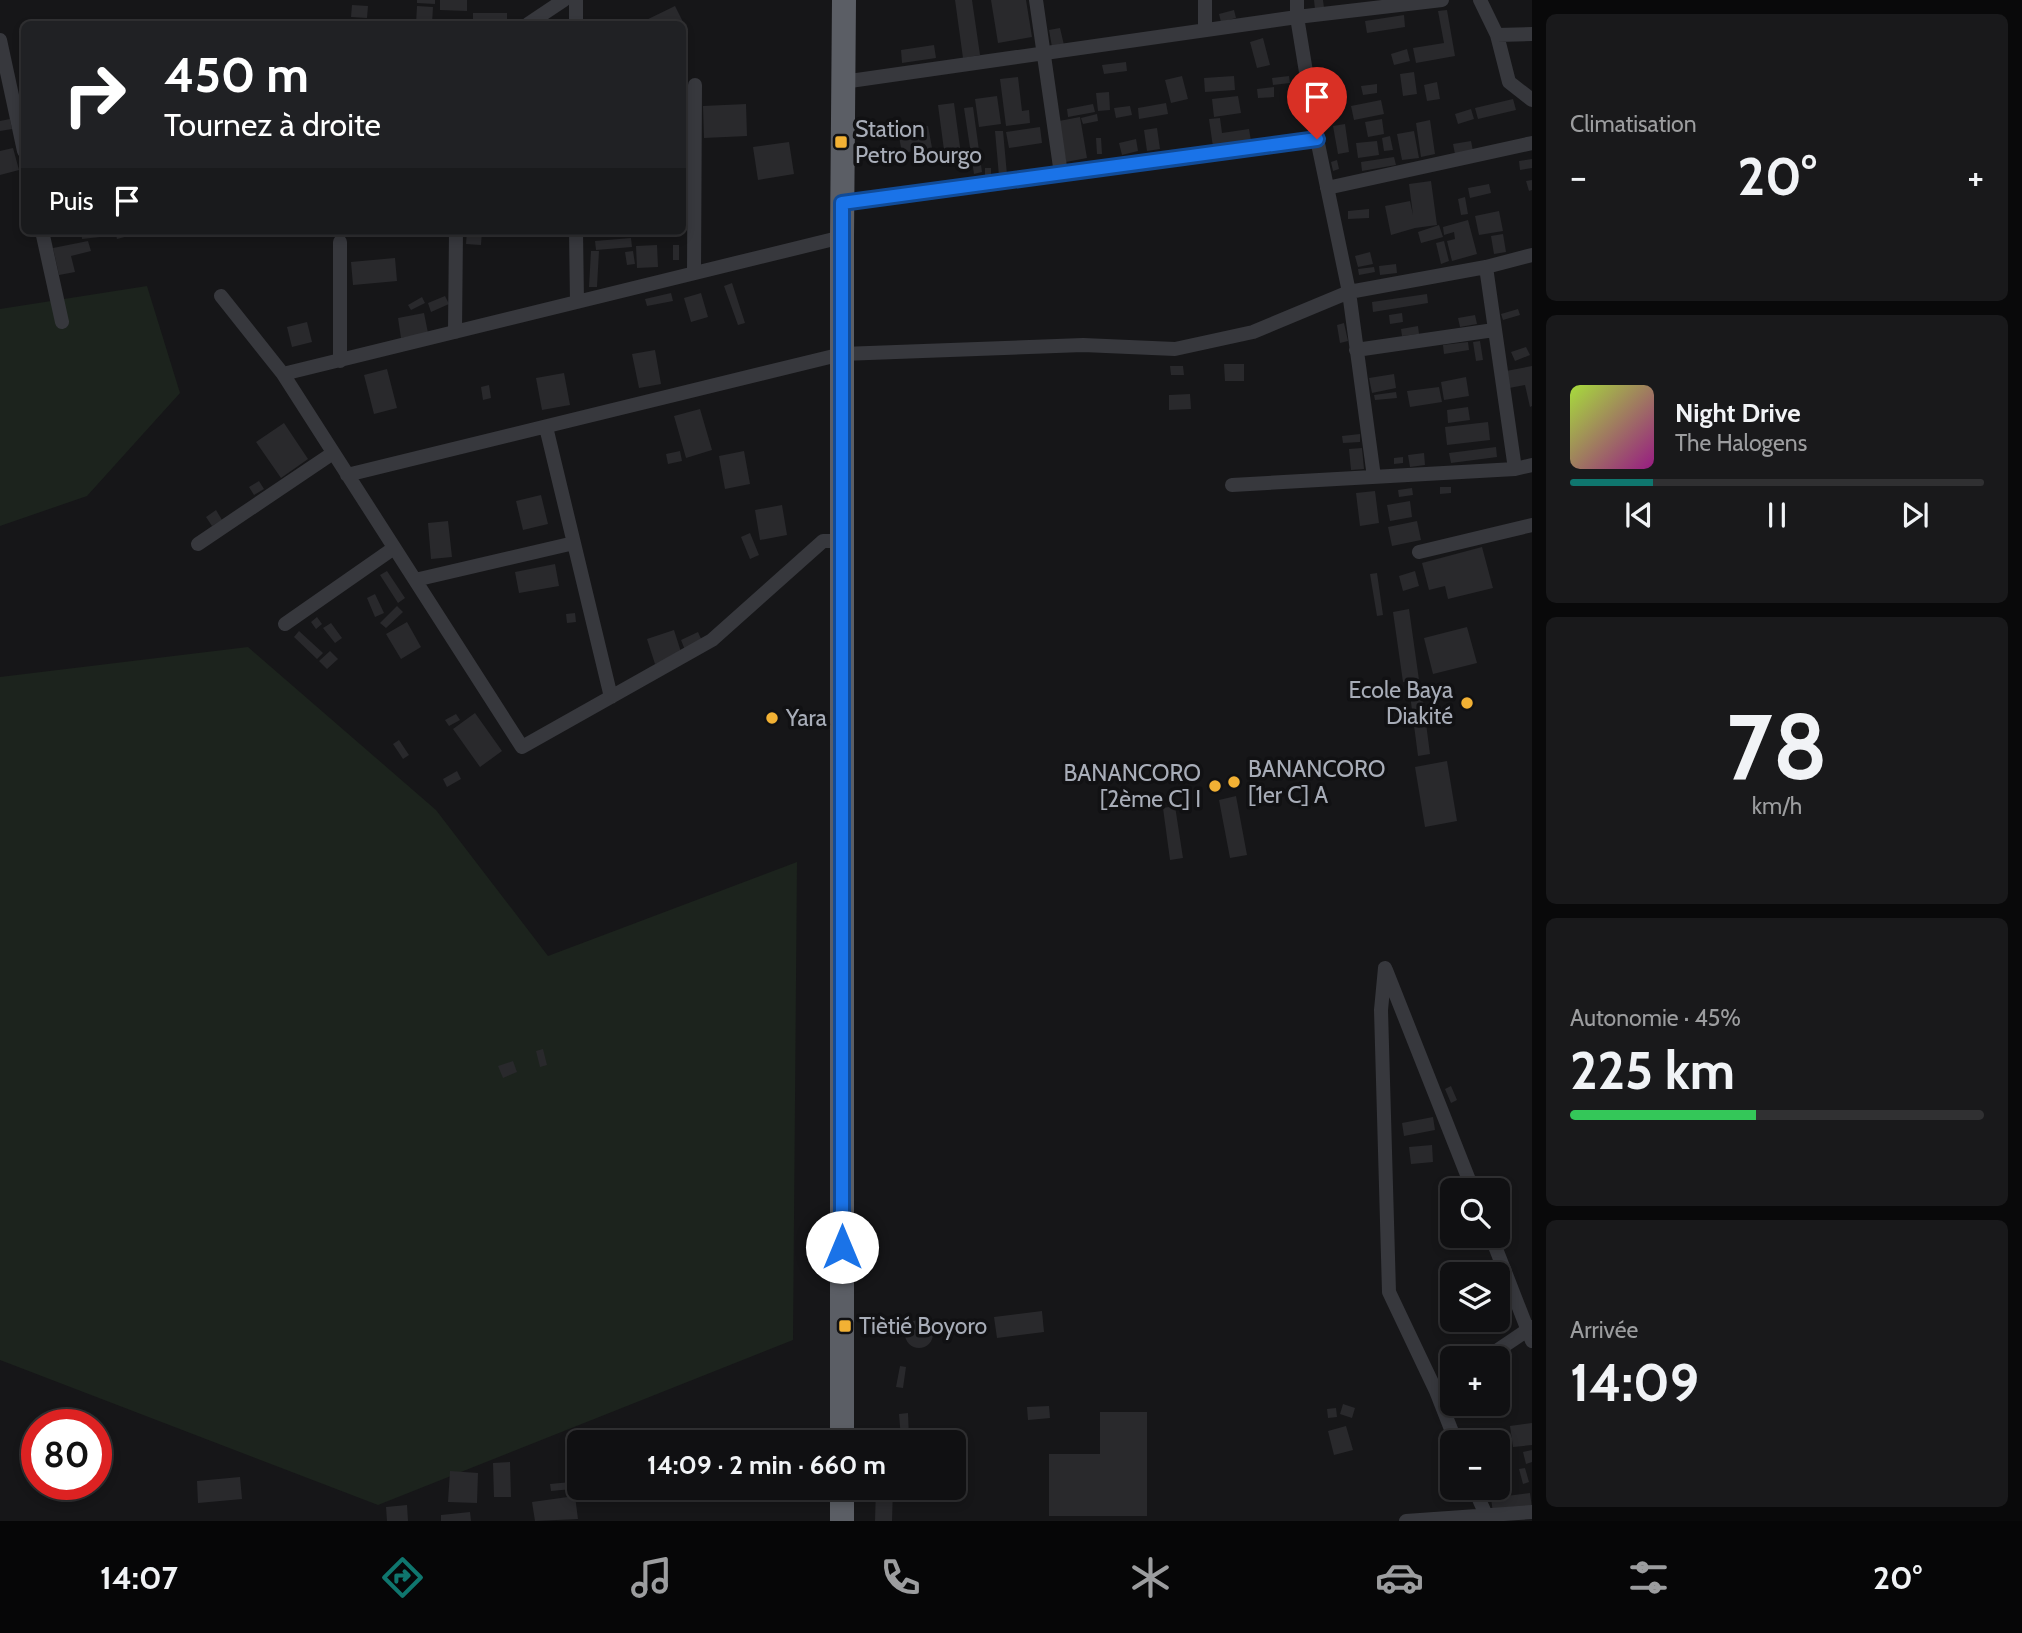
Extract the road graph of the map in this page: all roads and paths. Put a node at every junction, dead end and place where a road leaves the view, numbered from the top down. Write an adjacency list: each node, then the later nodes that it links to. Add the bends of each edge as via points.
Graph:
1 (564, 0): 10 (street)
2 (576, 0): 11 (street)
3 (844, 0): 17 (highway)
4 (1036, 0): 16 (street)
5 (1205, 0): 12 (street)
6 (1297, 0): 9 (street)
7 (1442, 0): 9 (street)
8 (1480, 0): 13 (street)
9 (1297, 17): 12 (street); 21 (street)
10 (532, 21)
11 (576, 21)
12 (1205, 30): 16 (street)
13 (1497, 34): 14 (street); 19 (street, via 1509,82)
14 (1532, 34)
15 (0, 40): 20 (street)
16 (1044, 53): 17 (street); 23 (street)
17 (843, 82): 25 (highway)
18 (695, 85): 33 (street)
19 (1532, 100)
20 (21, 138)
21 (1317, 139): 23 (street); 24 (street)
22 (1532, 143): 24 (street)
23 (1061, 174): 25 (street)
24 (1327, 188): 34 (street)
25 (842, 203): 29 (highway)
26 (43, 235): 37 (street)
27 (456, 235): 39 (street)
28 (576, 235): 36 (street)
29 (842, 237): 33 (street); 41 (highway)
30 (340, 243): 42 (street)
31 (1532, 255): 32 (street)
32 (1486, 267): 34 (street); 38 (street)
33 (694, 273): 36 (street)
34 (1349, 292): 40 (street); 41 (street, via 1254,332 1175,349 1083,345)
35 (221, 296): 43 (street)
36 (577, 302): 39 (street)
37 (62, 322)
38 (1494, 330): 40 (street); 47 (street)
39 (455, 332): 42 (street)
40 (1356, 350): 49 (street)
41 (842, 354): 44 (street); 52 (highway)
42 (340, 361): 43 (street)
43 (283, 374): 45 (street)
44 (546, 426): 48 (street); 54 (street)
45 (333, 453): 48 (street); 53 (street)
46 (1532, 465): 47 (street)
47 (1515, 469): 49 (street)
48 (347, 475): 55 (street)
49 (1374, 477): 50 (street)
50 (1232, 485)
51 (1532, 526): 56 (street)
52 (842, 541): 59 (street, via 823,541 712,640); 66 (highway)
53 (198, 544)
54 (574, 544): 57 (street); 59 (street)
55 (394, 548): 57 (street); 58 (street)
56 (1419, 552)
57 (415, 580): 59 (street, via 522,747)
58 (285, 624)
59 (611, 697)
60 (1468, 1178): 65 (street, via 1385,968 1381,1010 1389,1292)
61 (1496, 1248): 62 (street)
62 (1531, 1332): 63 (street)
63 (1507, 1346)
64 (1440, 1388): 65 (street)
65 (1436, 1391): 67 (street)
66 (842, 1430)
67 (1451, 1430)
68 (842, 1500): 72 (highway)
69 (1480, 1500): 71 (street)
70 (1532, 1512): 71 (street)
71 (1486, 1515): 74 (street)
72 (842, 1521)
73 (1406, 1521): 74 (street)
74 (1415, 1521)

